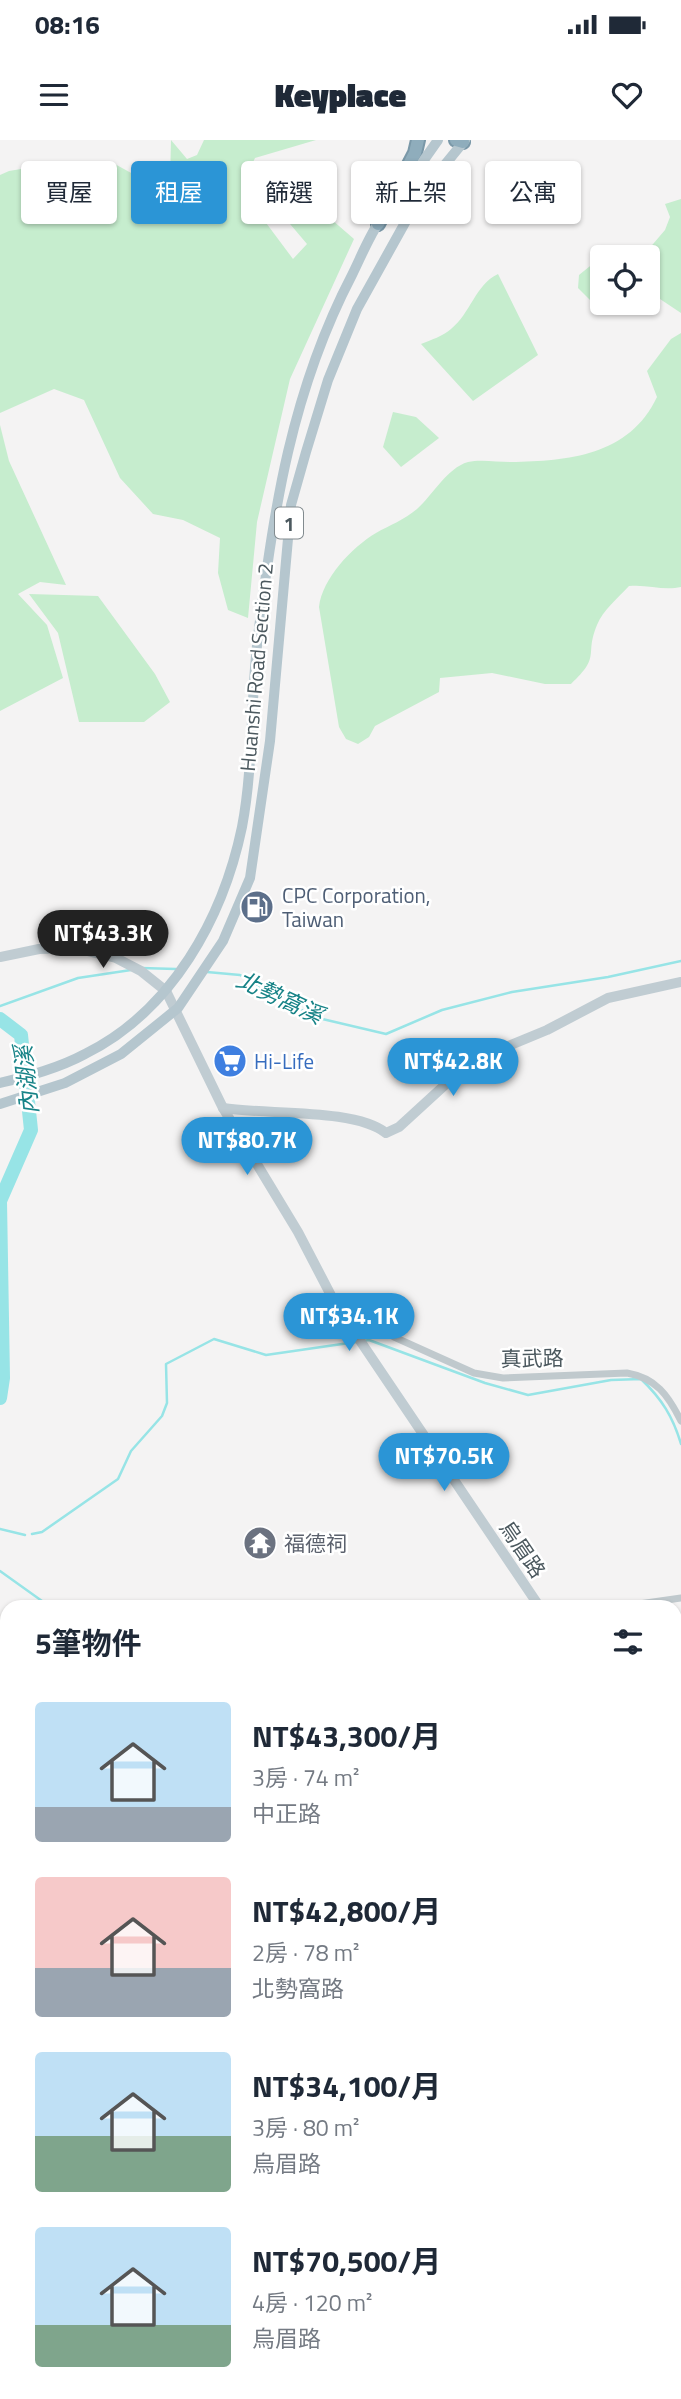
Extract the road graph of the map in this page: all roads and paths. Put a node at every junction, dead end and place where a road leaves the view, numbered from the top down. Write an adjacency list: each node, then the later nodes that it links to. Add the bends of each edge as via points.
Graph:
1 (418, 140): 4 (highway)
2 (438, 140): 5 (main road, Huanshi Road Section 2 / 1)
3 (461, 140): 10 (main road, Huanshi Road Section 2 / 1, via 421,194 357,309 328,380 288,529 270,741 250,878 223,941)
4 (411, 161)
5 (423, 161)
6 (378, 224): 9 (main road, Huanshi Road Section 2 / 1, via 315,356 274,506 242,825 228,884 205,933)
7 (0, 957): 9 (main road, 烏眉路, via 75,948 116,958)
8 (681, 982): 13 (main road, via 608,998 470,1062 399,1128 386,1133 375,1124 330,1116)
9 (166, 991): 10 (main road, 烏眉路); 11 (main road, 1, via 87,1054)
10 (178, 1008): 12 (main road, 1, via 121,1054 65,1083); 13 (main road, 烏眉路)
11 (0, 1083)
12 (0, 1104)
13 (223, 1108): 14 (main road, 烏眉路)
14 (336, 1305): 15 (street, 真武路, via 474,1373 503,1378 643,1376 660,1386); 16 (main road, 烏眉路)
15 (681, 1420)
16 (535, 1600)

